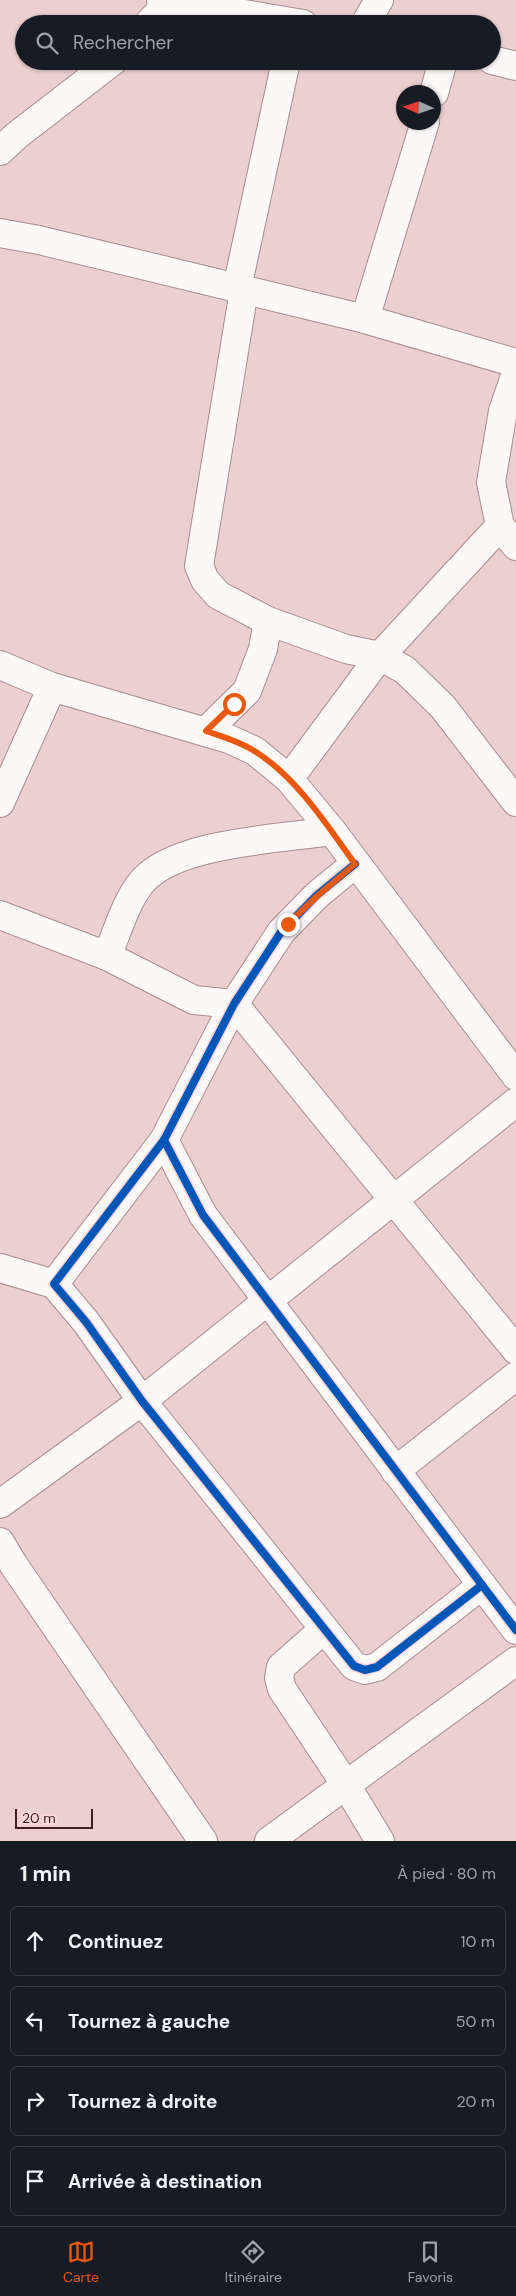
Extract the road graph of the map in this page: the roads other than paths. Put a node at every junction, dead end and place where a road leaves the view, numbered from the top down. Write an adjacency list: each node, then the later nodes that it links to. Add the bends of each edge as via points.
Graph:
1 (379, 0): 5 (street)
2 (165, 1): 3 (street); 4 (street)
3 (155, 15)
4 (249, 15)
5 (370, 15)
6 (101, 70): 11 (street)
7 (284, 70): 13 (street)
8 (440, 70): 9 (street)
9 (436, 85)
10 (422, 130): 14 (street)
11 (0, 151)
12 (0, 233): 13 (street)
13 (241, 289): 14 (street); 18 (street, via 199,566 205,580 218,595)
14 (366, 319): 15 (street)
15 (516, 363)
16 (516, 373): 17 (street, via 503,411 490,482)
17 (508, 536): 19 (street)
18 (268, 621): 19 (street, via 346,649); 22 (street, via 259,662 247,691)
19 (380, 656): 23 (street); 24 (street, via 406,670 432,696)
20 (0, 665): 21 (street)
21 (52, 687): 22 (street); 25 (street)
22 (206, 731): 23 (street, via 255,751)
23 (289, 779): 26 (street)
24 (516, 802)
25 (0, 803)
26 (332, 831): 27 (street); 29 (street, via 202,850 161,867 140,884)
27 (355, 864): 30 (street, via 295,916); 31 (street)
28 (0, 916): 29 (street)
29 (107, 956): 30 (street, via 194,1000)
30 (234, 1004): 33 (street); 34 (street)
31 (516, 1076)
32 (516, 1102): 34 (street)
33 (164, 1140): 36 (street); 37 (street, via 203,1215)
34 (394, 1201): 37 (street); 38 (street)
35 (0, 1268): 36 (street)
36 (54, 1284): 40 (street, via 86,1322)
37 (269, 1302): 40 (street); 41 (street)
38 (516, 1350)
39 (516, 1376): 41 (street)
40 (142, 1400): 42 (street); 45 (street)
41 (396, 1471): 44 (street)
42 (0, 1504)
43 (0, 1542): 49 (street)
44 (482, 1585): 45 (street, via 377,1667 365,1670 354,1666); 46 (street)
45 (324, 1629): 48 (street, via 281,1667 279,1678 282,1689)
46 (516, 1630)
47 (516, 1661): 48 (street)
48 (346, 1785): 50 (street); 51 (street)
49 (203, 1841)
50 (269, 1841)
51 (380, 1841)

